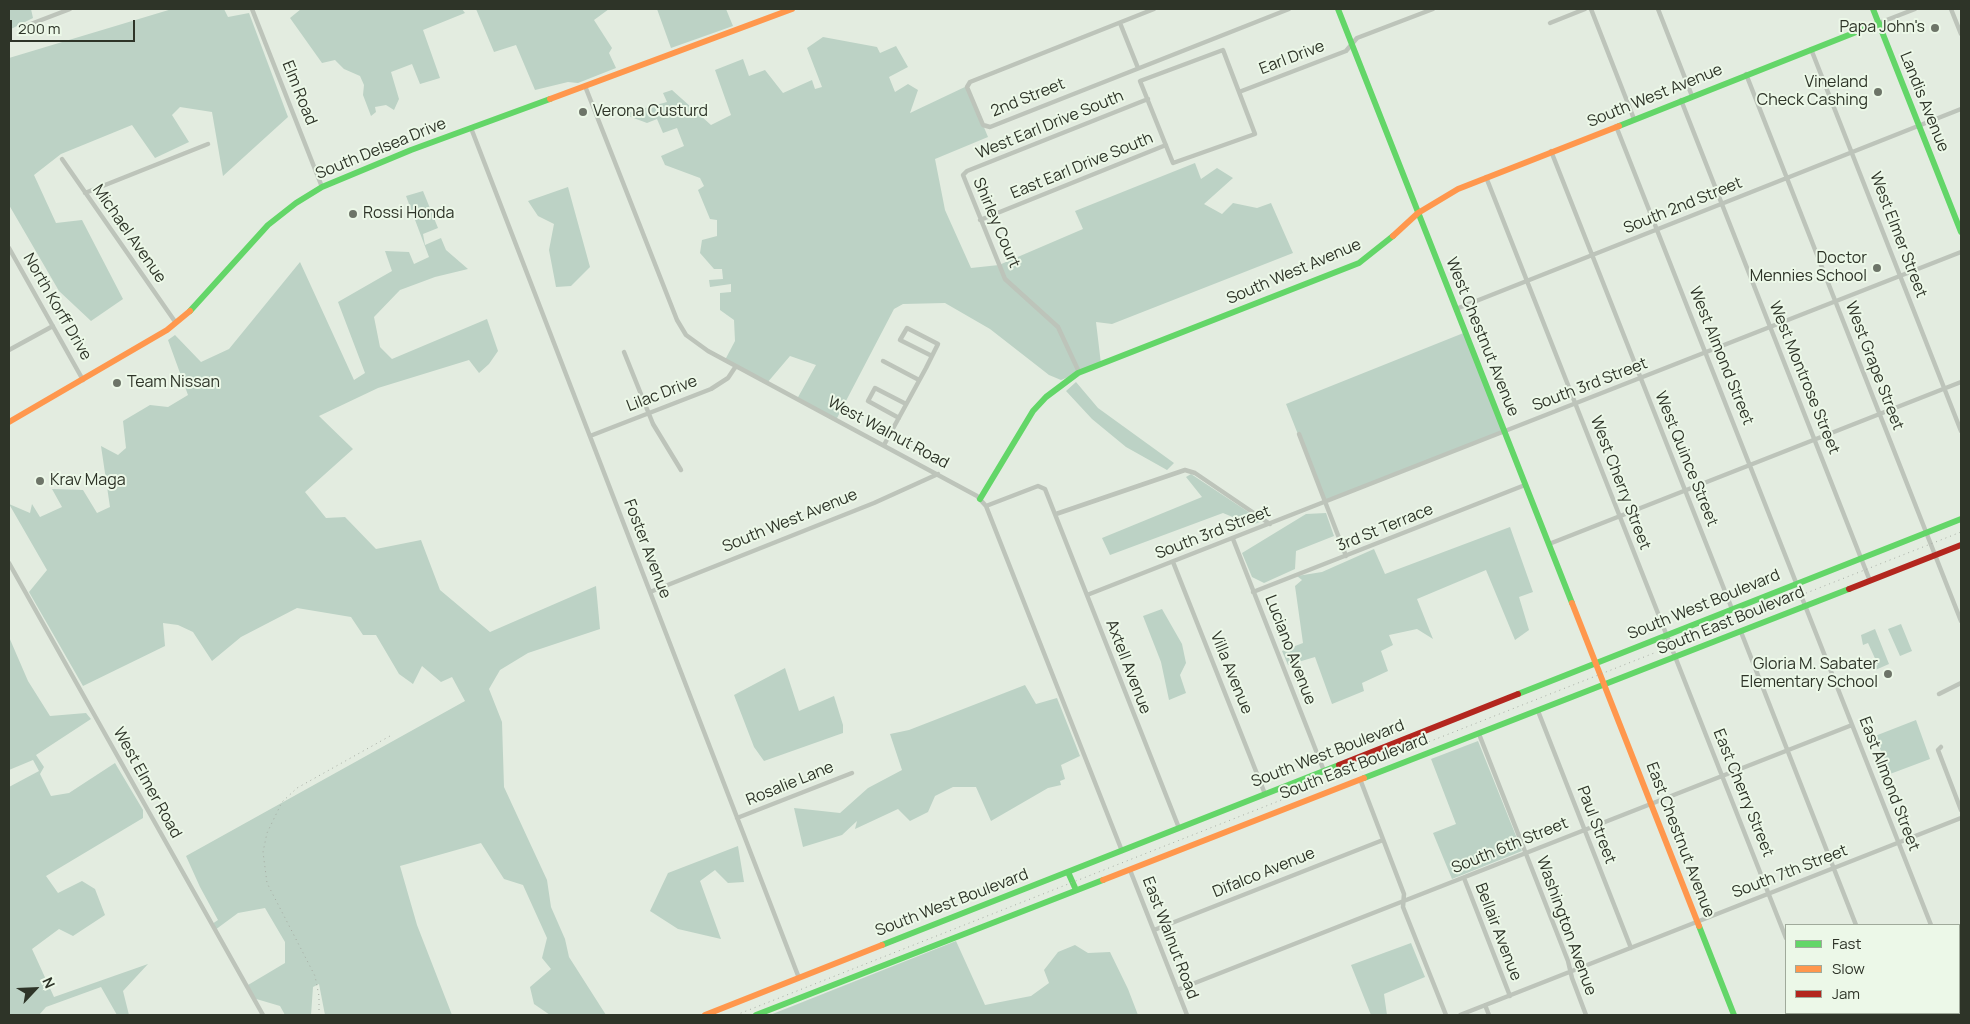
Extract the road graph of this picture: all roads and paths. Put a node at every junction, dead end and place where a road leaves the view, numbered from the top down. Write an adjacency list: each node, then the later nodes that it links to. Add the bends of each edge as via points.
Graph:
1 (70, 9): 17 (street)
2 (252, 9): 41 (street, Elm Road)
3 (792, 9): 23 (main road, South Delsea Drive)
4 (1154, 9): 14 (street, 2nd Street)
5 (1289, 9): 21 (street, 2nd Street)
6 (1338, 9): 19 (main road, West Chestnut Avenue)
7 (1433, 9): 19 (street, Earl Drive, via 1357,38)
8 (1585, 9): 15 (street)
9 (1591, 9): 29 (street)
10 (1658, 9): 25 (street)
11 (1873, 9): 16 (main road, Landis Avenue)
12 (1915, 9): 16 (street)
13 (1951, 9): 18 (street)
14 (1120, 22): 21 (street); 21 (street, 2nd Street, via 985,75 967,87 983,125 990,127)
15 (1550, 23)
16 (1879, 23): 20 (main road, South West Avenue); 31 (main road, Landis Avenue)
17 (23, 27)
18 (1961, 34)
19 (1352, 44): 24 (street, Earl Drive, via 1346,51); 44 (main road, West Chestnut Avenue)
20 (1811, 49): 22 (main road, South West Avenue); 36 (street, West Elmer Street)
21 (1138, 68)
22 (1746, 74): 25 (main road, South West Avenue); 40 (street, West Grape Street)
23 (585, 86): 32 (main road, South Delsea Drive); 63 (street, West Walnut Road, via 680,327 693,342)
24 (1239, 92): 26 (street, via 1223,50 1140,81); 34 (street, via 1254,134 1174,164)
25 (1692, 96): 27 (main road, South West Avenue)
26 (1148, 99): 34 (street); 38 (street, West Earl Drive South, via 966,171)
27 (1681, 100): 29 (main road, South West Avenue); 43 (street, West Montrose Street)
28 (1961, 109): 31 (street, South 2nd Street)
29 (1634, 119): 30 (main road, South West Avenue)
30 (1616, 126): 35 (main road, South West Avenue); 46 (street, West Almond Street)
31 (1919, 126): 36 (street, South 2nd Street); 47 (main road, Landis Avenue)
32 (471, 128): 41 (main road, South Delsea Drive); 79 (street, Foster Avenue)
33 (208, 144): 42 (street)
34 (1166, 145): 45 (street, East Earl Drive South)
35 (1552, 151): 39 (main road, South West Avenue); 50 (street, West Quince Street)
36 (1852, 153): 40 (street, South 2nd Street); 51 (street, West Elmer Street)
37 (62, 160): 42 (street, Michael Avenue)
38 (963, 175): 45 (street, Shirley Court)
39 (1486, 177): 44 (main road, South West Avenue, via 1442,197); 52 (street, West Cherry Street)
40 (1787, 178): 43 (street, South 2nd Street); 53 (street, West Grape Street)
41 (322, 187): 55 (main road, South Delsea Drive, via 268,225 205,296)
42 (85, 193): 55 (street, Michael Avenue)
43 (1722, 204): 46 (street, South 2nd Street); 57 (street, West Montrose Street)
44 (1418, 213): 54 (main road, West Chestnut Avenue); 64 (main road, South West Avenue, via 1358,263)
45 (980, 220): 64 (street, Shirley Court, via 1005,279 1058,327)
46 (1657, 230): 50 (street, South 2nd Street); 60 (street, West Almond Street)
47 (1961, 232)
48 (9, 248): 56 (street, North Korff Drive)
49 (1961, 252): 51 (street, South 3rd Street)
50 (1592, 255): 52 (street, South 2nd Street); 65 (street, West Quince Street)
51 (1900, 276): 53 (street, South 3rd Street); 69 (street, West Elmer Street)
52 (1528, 281): 54 (street, South 2nd Street); 71 (street, West Cherry Street)
53 (1836, 302): 57 (street, South 3rd Street); 73 (street, West Grape Street)
54 (1456, 309): 77 (main road, West Chestnut Avenue)
55 (176, 323): 66 (main road, South Delsea Drive)
56 (54, 326): 58 (street); 66 (street, North Korff Drive)
57 (1771, 328): 60 (street, South 3rd Street); 80 (street, West Montrose Street)
58 (9, 350)
59 (624, 352): 72 (street)
60 (1706, 353): 65 (street, South 3rd Street); 82 (street, West Almond Street)
61 (932, 356): 61 (street, via 938,344 907,328 900,340); 67 (street)
62 (883, 360): 67 (street)
63 (736, 366): 72 (street, Lilac Drive, via 720,384); 81 (street, West Walnut Road)
64 (1079, 372): 87 (main road, South West Avenue, via 1033,411)
65 (1641, 379): 71 (street, South 3rd Street); 86 (street, West Quince Street)
66 (83, 380): 75 (main road, South Delsea Drive)
67 (919, 380): 70 (street)
68 (1961, 382): 69 (street)
69 (1945, 388): 73 (street); 76 (street, West Elmer Street)
70 (906, 404): 74 (street); 74 (street, via 875,388 868,400)
71 (1576, 404): 77 (street, South 3rd Street); 91 (street, West Cherry Street)
72 (648, 413): 79 (street, Lilac Drive); 83 (street)
73 (1879, 414): 80 (street); 94 (street, West Grape Street)
74 (899, 418): 81 (street)
75 (9, 422)
76 (1961, 431)
77 (1505, 432): 85 (main road, West Chestnut Avenue); 88 (street, South 3rd Street)
78 (1299, 434): 88 (street)
79 (590, 436): 105 (street, Foster Avenue)
80 (1815, 440): 82 (street); 100 (street, West Montrose Street)
81 (884, 445): 84 (street, West Walnut Road)
82 (1750, 465): 86 (street); 104 (street, West Almond Street)
83 (681, 470)
84 (938, 474): 87 (street, West Walnut Road); 105 (street, South West Avenue, via 874,503)
85 (1525, 485): 96 (main road, West Chestnut Avenue); 99 (street, 3rd St Terrace)
86 (1685, 491): 91 (street); 110 (street, West Quince Street)
87 (980, 499): 89 (street, West Walnut Road)
88 (1325, 502): 93 (street, South 3rd Street); 99 (street)
89 (986, 506): 90 (street, Axtell Avenue, via 1040,486 1046,489); 138 (street, West Walnut Road)
90 (1056, 514): 93 (street, via 1185,470 1195,473); 107 (street, Axtell Avenue)
91 (1620, 516): 96 (street); 113 (street, West Cherry Street)
92 (1961, 519): 94 (main road, South West Boulevard)
93 (1270, 524): 95 (street, South 3rd Street)
94 (1927, 533): 98 (street, West Grape Street); 100 (main road, South West Boulevard)
95 (1233, 539): 101 (street, South 3rd Street); 106 (street, Luciano Avenue)
96 (1548, 544): 115 (main road, West Chestnut Avenue)
97 (1961, 545): 98 (main road, South East Boulevard)
98 (1936, 555): 103 (main road, South East Boulevard); 111 (street, West Grape Street)
99 (1346, 556): 106 (street, 3rd St Terrace)
100 (1862, 558): 103 (street, West Montrose Street); 104 (main road, South West Boulevard)
101 (1173, 562): 107 (street, South 3rd Street); 129 (street, Villa Avenue)
102 (9, 563): 159 (street, West Elmer Road)
103 (1870, 581): 109 (main road, South East Boulevard)
104 (1796, 583): 108 (street, West Almond Street); 110 (main road, South West Boulevard)
105 (650, 592): 132 (street, Foster Avenue)
106 (1253, 592): 125 (street, Luciano Avenue)
107 (1087, 595): 134 (street, Axtell Avenue)
108 (1802, 596): 109 (street, East Almond Street)
109 (1806, 606): 112 (main road, South East Boulevard); 121 (street, East Almond Street)
110 (1732, 609): 113 (main road, South West Boulevard)
111 (1961, 621)
112 (1741, 632): 114 (main road, South East Boulevard); 124 (street)
113 (1667, 634): 114 (street, West Cherry Street); 115 (main road, South West Boulevard)
114 (1676, 658): 118 (main road, South East Boulevard); 127 (street, East Cherry Street)
115 (1596, 663): 116 (main road, West Chestnut Avenue); 125 (main road, South West Boulevard)
116 (1600, 674): 118 (main road, East Chestnut Avenue)
117 (1961, 682): 119 (street)
118 (1604, 685): 120 (main road, South East Boulevard); 130 (main road, East Chestnut Avenue)
119 (1940, 694)
120 (1538, 711): 122 (main road, South East Boulevard); 135 (street, Paul Street)
121 (1852, 724): 124 (street, South 6th Street); 137 (street, East Almond Street)
122 (1479, 734): 128 (main road, South East Boulevard); 139 (street, Washington Avenue)
123 (1941, 747): 131 (street, via 1938,750)
124 (1787, 750): 127 (street, South 6th Street); 140 (street)
125 (1324, 771): 129 (main road, South West Boulevard)
126 (852, 773): 132 (street, Rosalie Lane)
127 (1723, 775): 130 (street, South 6th Street); 145 (street, East Cherry Street)
128 (1360, 779): 136 (street); 141 (main road, South East Boulevard)
129 (1265, 794): 134 (main road, South West Boulevard)
130 (1651, 803): 135 (street, South 6th Street); 147 (main road, East Chestnut Avenue)
131 (1961, 810)
132 (737, 818): 154 (street, Foster Avenue)
133 (1961, 818): 137 (street, South 7th Street)
134 (1179, 828): 138 (main road, South West Boulevard)
135 (1585, 830): 139 (street, South 6th Street); 152 (street, Paul Street)
136 (1383, 840): 146 (street); 150 (street, Difalco Avenue)
137 (1899, 843): 140 (street, South 7th Street); 149 (street, East Almond Street)
138 (1122, 851): 142 (main road, South West Boulevard)
139 (1525, 853): 143 (street, South 6th Street); 153 (street, Washington Avenue)
140 (1834, 868): 145 (street, South 7th Street); 148 (street)
141 (1130, 870): 144 (main road, South East Boulevard); 150 (street, East Walnut Road)
142 (1068, 872): 144 (main road); 154 (main road, South West Boulevard)
143 (1464, 878): 146 (street, South 6th Street); 156 (street, Bellair Avenue)
144 (1076, 890): 161 (main road, South East Boulevard)
145 (1769, 894): 147 (street, South 7th Street); 151 (street, East Cherry Street)
146 (1404, 901): 155 (street, South 6th Street); 163 (street)
147 (1697, 922): 152 (street, South 7th Street); 167 (main road, East Chestnut Avenue)
148 (1856, 924)
149 (1932, 924)
150 (1154, 930): 155 (street, East Walnut Road)
151 (1785, 935)
152 (1631, 948): 153 (street, South 7th Street)
153 (1571, 972): 156 (street, South 7th Street); 166 (street, Washington Avenue)
154 (799, 978): 160 (main road, South West Boulevard)
155 (1177, 990): 162 (street, East Walnut Road)
156 (1510, 996): 157 (street, South 7th Street)
157 (1485, 1006): 164 (street, South 7th Street); 165 (street)
158 (1817, 1014): 168 (street)
159 (263, 1015)
160 (705, 1015)
161 (756, 1015)
162 (1186, 1015)
163 (1446, 1015)
164 (1460, 1015)
165 (1489, 1015)
166 (1586, 1015)
167 (1734, 1015)
168 (1811, 1015)

